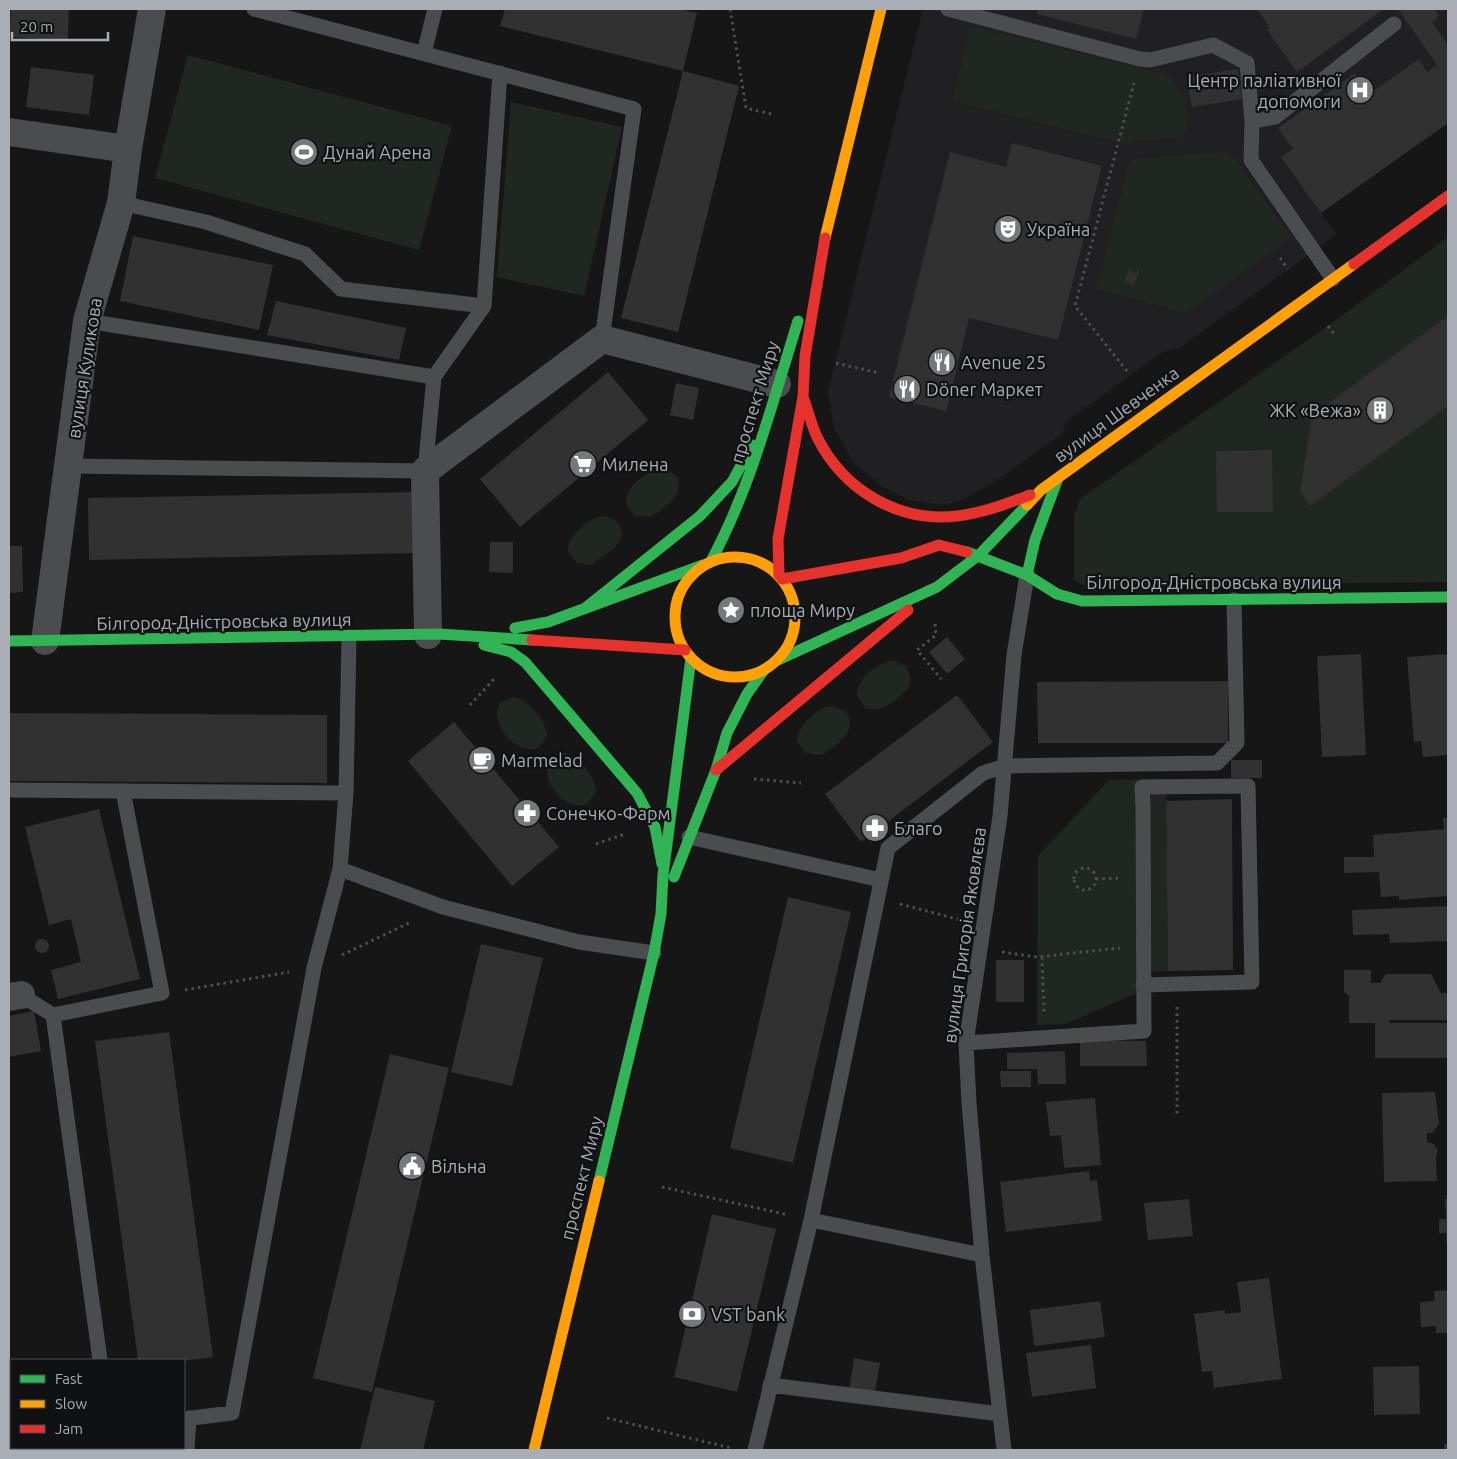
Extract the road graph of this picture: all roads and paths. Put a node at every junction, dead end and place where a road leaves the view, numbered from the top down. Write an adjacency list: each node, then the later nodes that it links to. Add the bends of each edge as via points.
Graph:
1 (152, 9): 14 (street, вулиця Куликова)
2 (254, 9): 8 (lane)
3 (435, 9): 8 (lane)
4 (730, 9): 11 (path, via 746,108)
5 (881, 9): 17 (main road, проспект Миру)
6 (948, 9): 9 (lane)
7 (1394, 24): 12 (lane, via 1275,117)
8 (424, 53): 10 (lane)
9 (1145, 59): 12 (lane, via 1213,45 1247,63); 27 (path, via 1075,306)
10 (500, 73): 21 (lane); 25 (lane, via 634,109)
11 (771, 114)
12 (1252, 121): 20 (lane, via 1251,160)
13 (9, 132): 14 (street)
14 (128, 149): 16 (street, вулиця Куликова)
15 (1448, 196): 20 (main road, вулиця Шевченка)
16 (121, 203): 21 (lane, via 206,222 305,254 341,289); 22 (street, вулиця Куликова)
17 (822, 249): 30 (main road, проспект Миру); 31 (main road, проспект Миру, via 805,356)
18 (1280, 258): 19 (path)
19 (1288, 269)
20 (1333, 279): 34 (main road, вулиця Шевченка)
21 (484, 306): 29 (lane)
22 (87, 321): 29 (lane); 32 (street, вулиця Куликова)
23 (1328, 326): 24 (path)
24 (1335, 335)
25 (602, 339): 30 (street); 33 (street)
26 (834, 363): 28 (path)
27 (1127, 371)
28 (879, 373)
29 (434, 377): 33 (lane)
30 (777, 384): 39 (main road, проспект Миру, via 738,508); 45 (main road, via 755,440 732,482 700,516)
31 (803, 397): 36 (main road, via 809,422 835,468 874,502); 41 (main road, проспект Миру, via 778,540)
32 (68, 466): 33 (lane); 50 (street, вулиця Куликова)
33 (425, 471): 47 (street)
34 (1060, 476): 35 (main road, вулиця Шевченка); 40 (main road, via 1038,530)
35 (1041, 490): 36 (main road, via 1009,505 976,514 941,517); 38 (main road, вулиця Шевченка)
36 (907, 513): 37 (main road)
37 (939, 545): 38 (main road); 41 (main road, via 901,558)
38 (979, 555): 40 (main road, Білгород-Дністровська вулиця); 42 (main road)
39 (707, 563): 41 (main road, via 729,557 747,558 764,564); 45 (main road, Білгород-Дністровська вулиця); 51 (main road, via 684,584 675,608 677,634)
40 (1028, 576): 44 (main road, Білгород-Дністровська вулиця, via 1057,594 1082,601); 57 (lane, вулиця Григорія Яковлєва, via 1014,654)
41 (781, 577): 52 (main road, via 791,595 796,620 792,638)
42 (937, 587): 52 (main road); 58 (main road)
43 (1448, 597): 44 (main road, Білгород-Дністровська вулиця)
44 (1234, 600): 57 (lane, via 1237,743 1217,763)
45 (584, 609): 47 (main road, Білгород-Дністровська вулиця, via 522,627)
46 (934, 621): 55 (path, via 936,636 918,650)
47 (434, 635): 48 (main road, Білгород-Дністровська вулиця); 51 (main road, Білгород-Дністровська вулиця); 68 (main road, via 511,652 531,668 645,804 660,842)
48 (349, 637): 50 (main road, Білгород-Дністровська вулиця); 63 (lane)
49 (9, 641): 50 (main road, Білгород-Дністровська вулиця)
50 (45, 641)
51 (688, 654): 53 (main road, via 705,669 730,677); 68 (main road, проспект Миру)
52 (778, 660): 53 (main road)
53 (764, 670): 58 (main road, проспект Миру, via 746,694 726,733)
54 (499, 673): 56 (path)
55 (941, 679)
56 (470, 705)
57 (1006, 766): 71 (lane, via 983,773 888,848); 75 (lane, вулиця Григорія Яковлєва)
58 (716, 770): 65 (main road, проспект Миру)
59 (744, 778): 60 (path)
60 (801, 783)
61 (9, 790): 62 (lane)
62 (123, 791): 63 (lane); 82 (lane)
63 (346, 793): 67 (lane)
64 (633, 832): 66 (path)
65 (689, 837): 71 (lane); 74 (main road, проспект Миру)
66 (596, 844)
67 (340, 869): 73 (lane); 80 (lane)
68 (663, 875): 74 (main road, проспект Миру)
69 (1128, 878): 70 (path)
70 (1096, 879): 70 (path, via 1086,890 1073,882 1077,870 1085,868 1092,871)
71 (881, 880): 72 (lane)
72 (877, 898): 75 (path); 90 (lane)
73 (443, 907): 78 (lane, via 579,942); 80 (path)
74 (661, 914): 78 (main road, проспект Миру)
75 (985, 926): 77 (lane, вулиця Григорія Яковлєва)
76 (1143, 945): 79 (path); 81 (lane); 81 (lane, via 1142,787 1248,786 1252,982)
77 (982, 949): 79 (path); 87 (lane, вулиця Григорія Яковлєва)
78 (654, 953): 99 (main road, проспект Миру)
79 (1042, 957): 86 (path)
80 (314, 968): 82 (path); 96 (lane, via 232,1413)
81 (1144, 985): 86 (lane, via 1144,1031)
82 (162, 993): 85 (lane)
83 (15, 996): 85 (lane)
84 (1177, 1005): 88 (path)
85 (53, 1015): 92 (lane)
86 (1044, 1038): 87 (lane)
87 (966, 1043): 91 (lane, вулиця Григорія Яковлєва)
88 (1177, 1114)
89 (662, 1187): 90 (path)
90 (811, 1220): 91 (lane); 93 (lane)
91 (982, 1255): 94 (lane, вулиця Григорія Яковлєва)
92 (100, 1359)
93 (770, 1386): 94 (lane); 100 (lane)
94 (1000, 1414): 101 (lane, вулиця Григорія Яковлєва)
95 (607, 1418): 97 (path)
96 (187, 1419): 98 (lane)
97 (732, 1448)
98 (188, 1450)
99 (534, 1450)
100 (755, 1450)
101 (1004, 1450)

